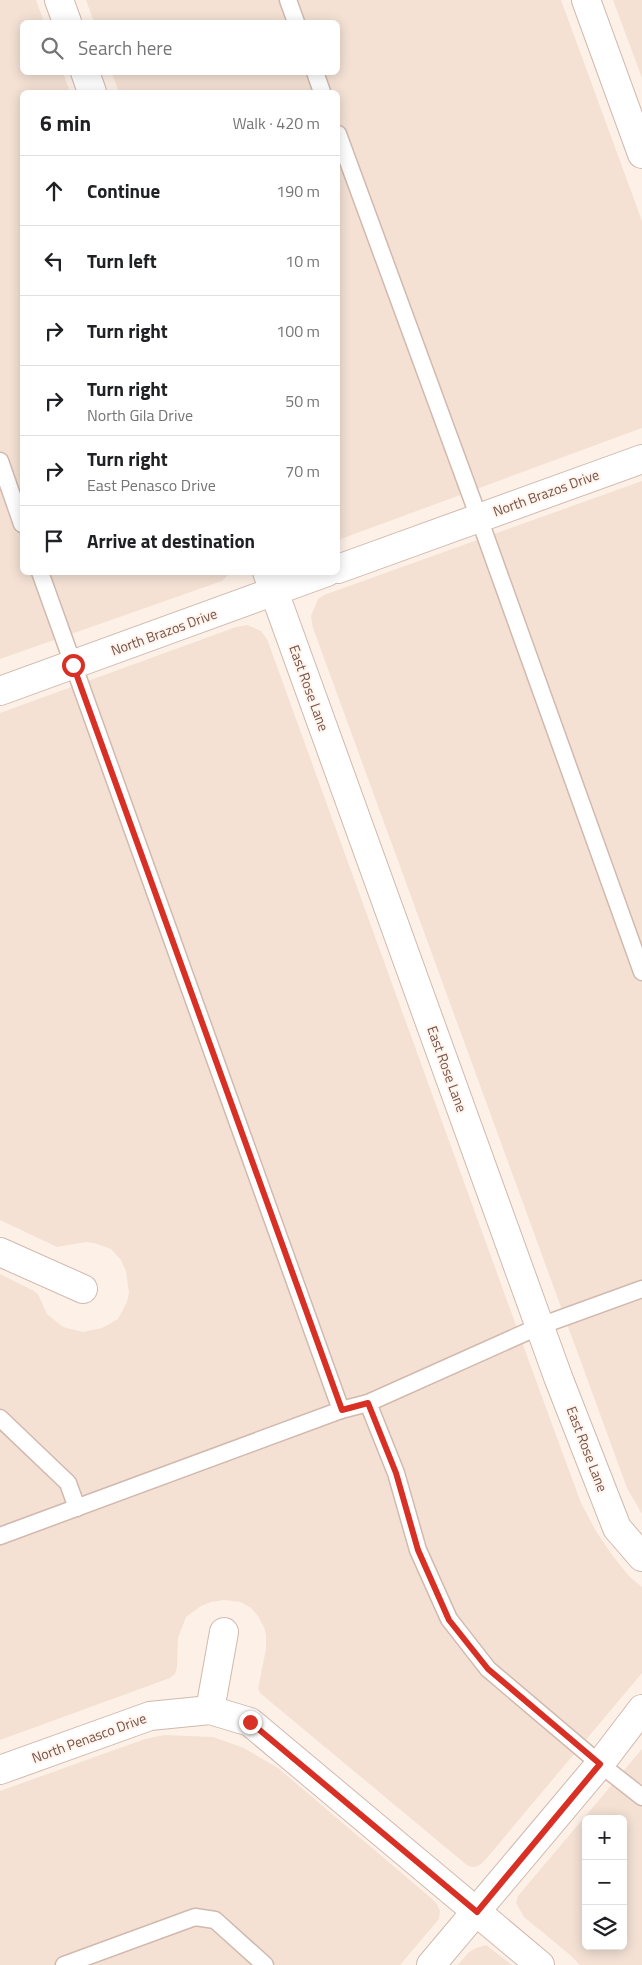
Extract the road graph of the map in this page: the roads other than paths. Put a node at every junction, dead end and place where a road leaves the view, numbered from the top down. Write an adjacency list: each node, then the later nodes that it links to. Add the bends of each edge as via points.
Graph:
1 (59, 0): 4 (street)
2 (288, 0): 5 (lane)
3 (586, 0): 11 (street)
4 (66, 20)
5 (295, 20)
6 (86, 75): 8 (street)
7 (316, 75): 9 (lane)
8 (91, 90)
9 (321, 90)
10 (340, 139): 15 (lane)
11 (642, 154)
12 (642, 459): 15 (street, North Brazos Drive)
13 (0, 462): 14 (lane)
14 (20, 518)
15 (479, 518): 16 (street, North Brazos Drive); 22 (lane)
16 (340, 568)
17 (41, 575): 20 (lane)
18 (311, 575): 19 (street, North Brazos Drive)
19 (270, 582): 20 (street, North Brazos Drive); 26 (street, East Rose Lane)
20 (73, 665): 21 (street, North Brazos Drive); 28 (lane)
21 (0, 691)
22 (642, 972)
23 (0, 1252): 24 (street)
24 (83, 1289)
25 (642, 1289): 26 (lane)
26 (540, 1326): 27 (lane); 32 (street, East Rose Lane, via 617,1528)
27 (368, 1403): 28 (lane); 36 (lane, via 396,1473 418,1550 449,1620 488,1669)
28 (342, 1410): 30 (lane)
29 (0, 1418): 30 (lane, via 68,1484)
30 (77, 1508): 31 (lane)
31 (0, 1536)
32 (642, 1557)
33 (224, 1632): 35 (street)
34 (642, 1709): 36 (street)
35 (210, 1710): 37 (street, North Penasco Drive, via 150,1716); 39 (street, via 250,1722)
36 (600, 1764): 38 (lane); 39 (street)
37 (0, 1770)
38 (642, 1797)
39 (477, 1912): 42 (street); 43 (street)
40 (64, 1965): 41 (lane, via 195,1917 214,1920)
41 (266, 1965)
42 (432, 1965)
43 (540, 1965)

